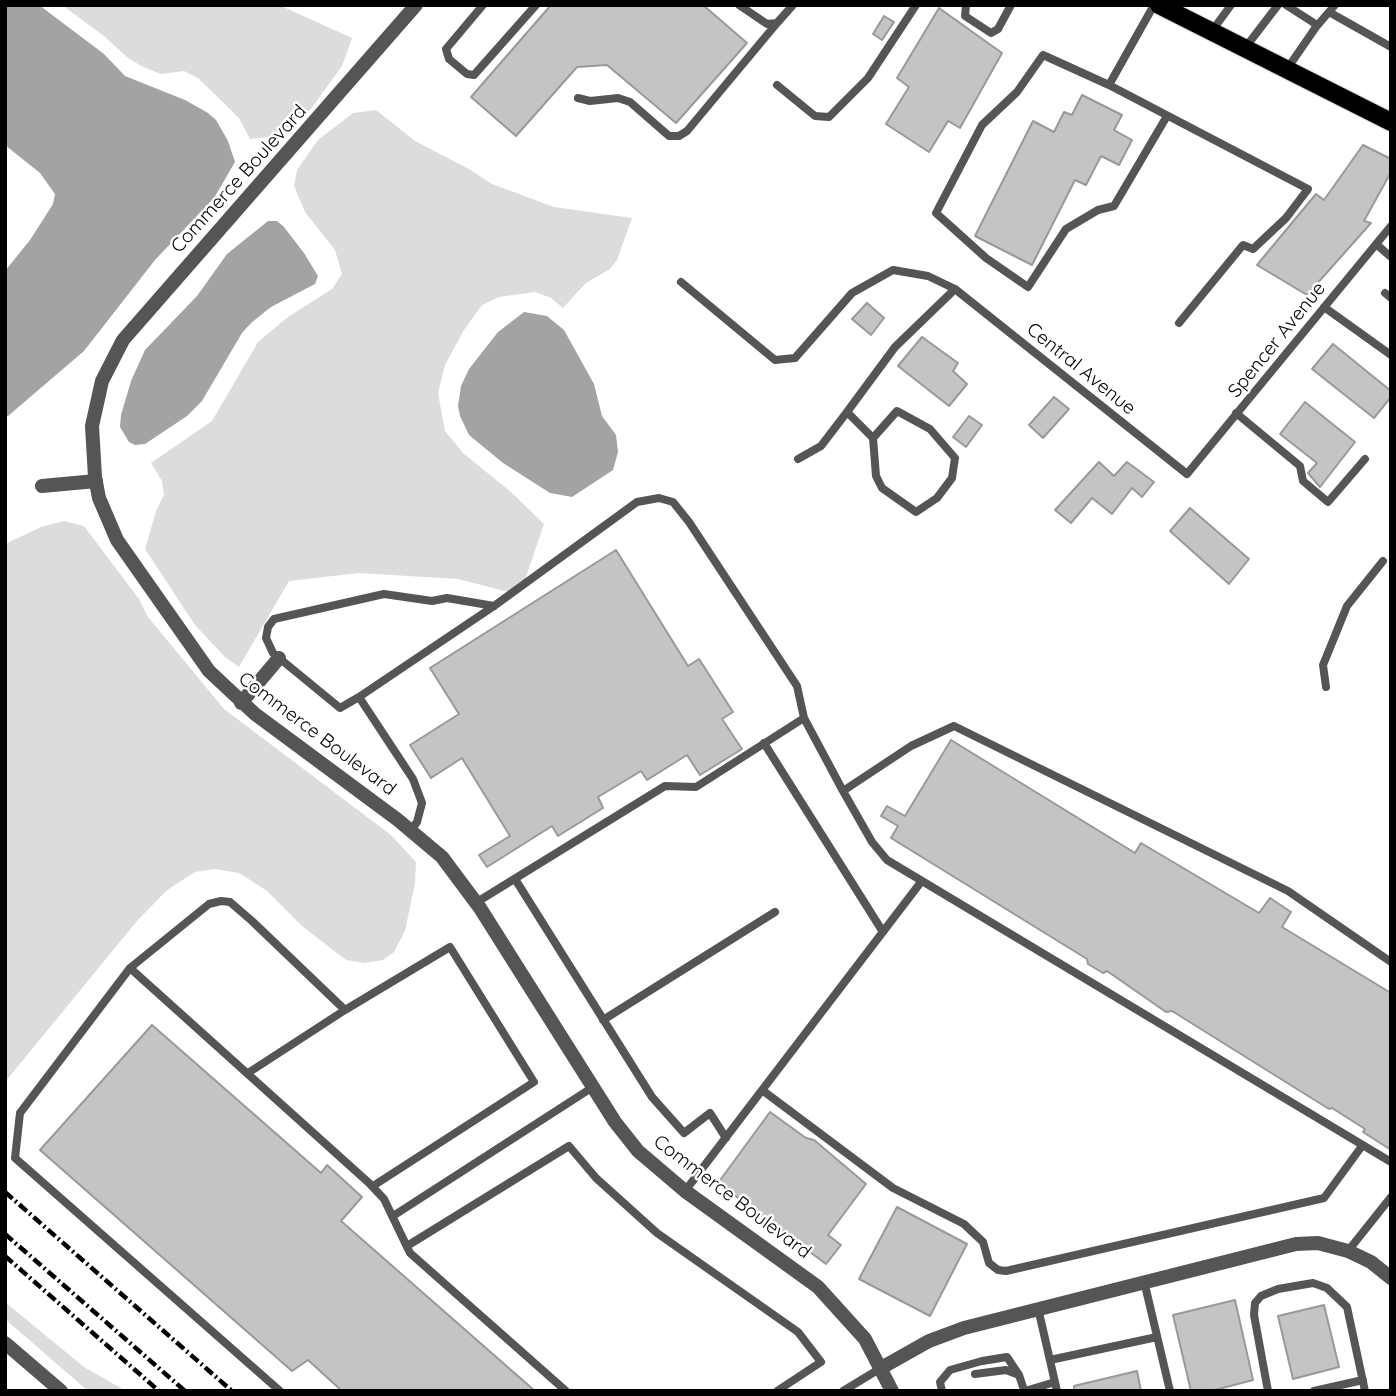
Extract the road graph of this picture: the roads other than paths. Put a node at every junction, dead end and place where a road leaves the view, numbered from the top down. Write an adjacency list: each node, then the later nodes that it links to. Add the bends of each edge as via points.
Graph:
1 (416, 5): 39 (street, Commerce Boulevard, via 123,340 95,410)
2 (483, 5): 3 (lane, via 446,49 449,59 467,74 474,75)
3 (536, 5)
4 (739, 5): 14 (lane, via 758,19)
5 (793, 5): 14 (lane)
6 (916, 5): 20 (lane, via 868,78 829,117 816,116)
7 (966, 5): 8 (lane, via 965,16 991,33)
8 (1011, 5)
9 (1231, 5): 16 (lane)
10 (1278, 5): 18 (lane)
11 (1286, 5): 15 (lane)
12 (1163, 6): 16 (main road); 21 (lane)
13 (1332, 9): 15 (lane); 17 (lane)
14 (777, 23): 22 (lane, via 678,136 669,136 630,102)
15 (1316, 27): 19 (lane)
16 (1212, 32): 18 (main road)
17 (1391, 47)
18 (1245, 48): 19 (main road)
19 (1287, 69): 24 (main road)
20 (777, 85)
21 (1109, 85): 23 (lane); 23 (lane, via 1043,55 1017,92 982,125 936,213 986,258 1028,287 1066,229 1114,206)
22 (578, 98)
23 (1167, 116): 31 (lane, via 1308,189 1253,249 1243,245)
24 (1391, 122)
25 (1391, 226): 26 (lane, Spencer Avenue)
26 (1376, 244): 27 (lane); 30 (lane, Spencer Avenue)
27 (1391, 257)
28 (681, 282): 29 (lane, Central Avenue, via 775,360 795,358 852,293 893,270 928,276)
29 (955, 289): 33 (lane, via 895,347); 38 (lane, Central Avenue)
30 (1324, 307): 32 (lane); 34 (lane, Spencer Avenue)
31 (1179, 323)
32 (1391, 355)
33 (847, 412): 35 (lane); 36 (lane, via 821,446)
34 (1236, 414): 37 (lane, via 1300,466 1303,481 1328,502); 38 (lane, Spencer Avenue)
35 (873, 438): 35 (lane, via 876,476 882,488 916,512 937,498 952,478 955,458 930,429 897,411)
36 (798, 459)
37 (1365, 459)
38 (1187, 474)
39 (96, 481): 40 (street); 46 (street, Commerce Boulevard, via 107,519 124,550 186,642)
40 (42, 486)
41 (1383, 561): 44 (lane, via 1347,606 1323,665)
42 (494, 606): 43 (lane, via 384,594 287,615 274,619 268,627 266,638); 45 (lane); 47 (lane, via 637,502 659,498 673,502 797,686)
43 (279, 658): 45 (lane, via 340,709); 46 (street)
44 (1326, 687)
45 (359, 697): 50 (lane, via 413,779 422,803)
46 (241, 703): 50 (street, Commerce Boulevard)
47 (804, 718): 48 (lane); 49 (lane)
48 (764, 743): 51 (lane, via 696,787 665,786); 55 (lane)
49 (843, 791): 52 (lane, via 877,850); 56 (lane, via 911,746 954,726 1288,891)
50 (411, 830): 53 (street, Commerce Boulevard, via 442,857)
51 (515, 879): 53 (lane); 59 (lane)
52 (921, 882): 55 (lane); 64 (lane)
53 (477, 902): 61 (street, Commerce Boulevard)
54 (775, 912): 59 (lane)
55 (883, 932): 62 (lane)
56 (1391, 962)
57 (130, 968): 58 (lane, via 209,904 230,902); 60 (lane); 85 (lane, via 20,1113 15,1158)
58 (345, 1010): 60 (lane); 66 (lane, via 450,947 534,1082)
59 (603, 1020): 63 (lane, via 652,1097 684,1133 710,1113)
60 (248, 1073): 66 (lane)
61 (593, 1087): 67 (street, Commerce Boulevard, via 638,1151); 69 (lane)
62 (762, 1090): 63 (lane); 64 (lane, via 893,1188 964,1224 983,1242 989,1263 1006,1271 1324,1198)
63 (726, 1138): 67 (lane)
64 (1362, 1146): 65 (lane)
65 (1391, 1162)
66 (373, 1186): 69 (lane)
67 (685, 1191): 78 (street, Commerce Boulevard, via 818,1287 865,1339)
68 (1391, 1197): 71 (lane)
69 (393, 1216): 70 (lane)
70 (407, 1246): 86 (lane); 87 (lane, via 569,1146 657,1233 798,1332 821,1362)
71 (1348, 1251): 72 (street); 73 (street, via 1318,1242 1296,1244)
72 (1391, 1278)
73 (1144, 1281): 74 (street); 75 (lane)
74 (1038, 1308): 77 (lane); 78 (street, via 929,1341)
75 (1157, 1337): 77 (lane); 91 (lane)
76 (5, 1343): 84 (street)
77 (1050, 1360): 82 (lane)
78 (881, 1368): 88 (lane); 89 (street, Commerce Boulevard)
79 (975, 1374): 80 (lane, via 1006,1370)
80 (1019, 1375): 83 (lane); 90 (lane, via 1007,1357 982,1361 950,1370 940,1382)
81 (1363, 1380): 92 (lane, via 1347,1307 1313,1283 1278,1289 1255,1303); 93 (lane); 94 (lane)
82 (1056, 1386): 83 (lane)
83 (1024, 1390)
84 (61, 1391)
85 (280, 1391)
86 (566, 1391)
87 (776, 1391)
88 (843, 1391)
89 (892, 1391)
90 (942, 1391)
91 (1170, 1391)
92 (1268, 1391)
93 (1314, 1391)
94 (1365, 1391)

